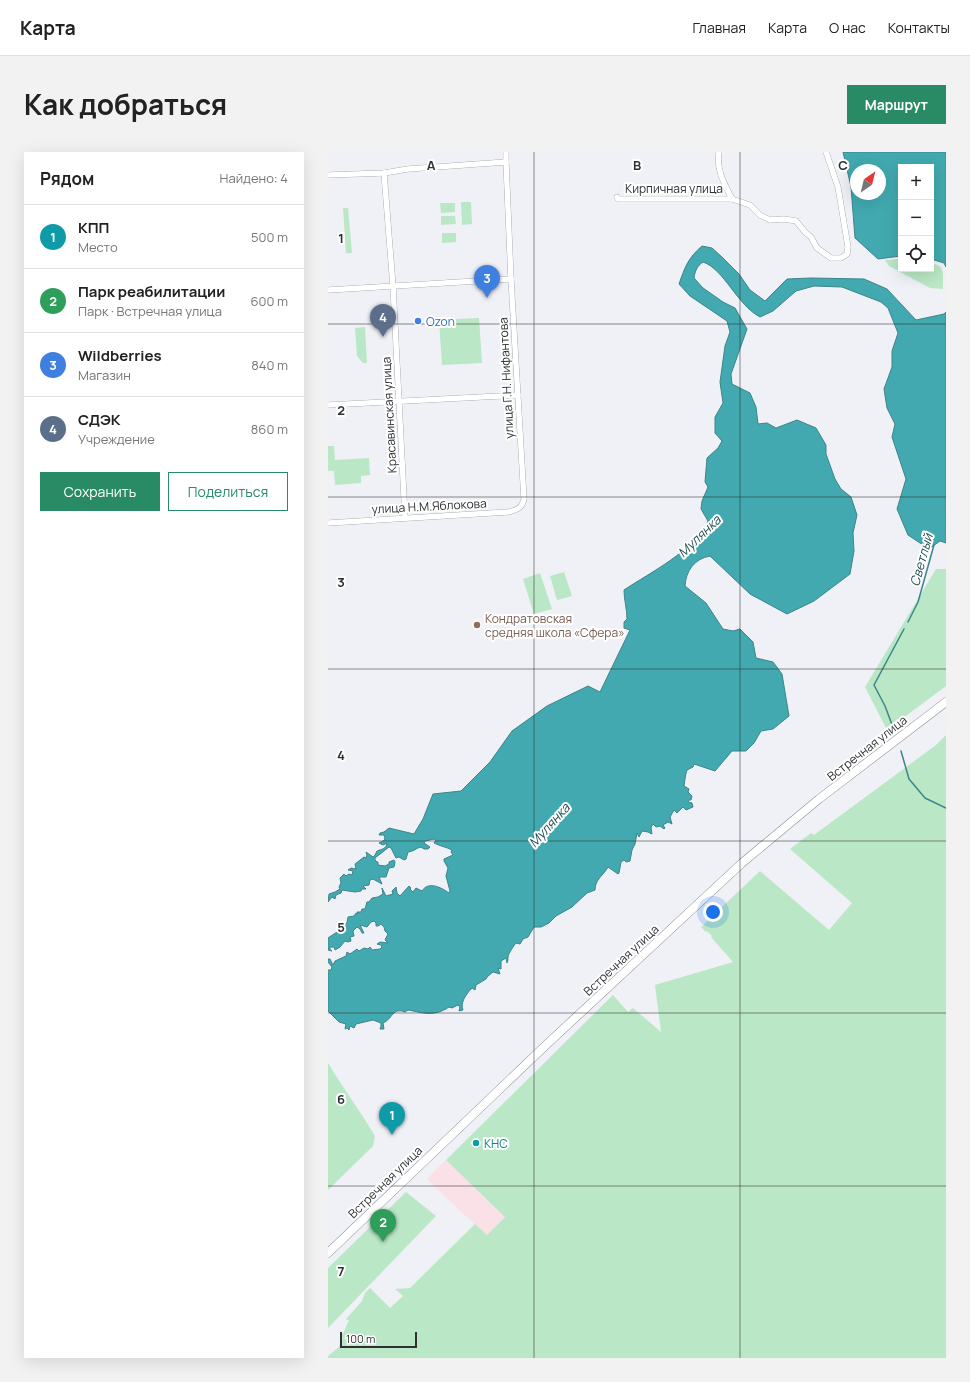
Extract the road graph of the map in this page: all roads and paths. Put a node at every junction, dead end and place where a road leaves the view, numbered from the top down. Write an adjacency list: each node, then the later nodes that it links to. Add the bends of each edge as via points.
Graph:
1 (506, 152): 4 (street, улица Г.Н. Нифантова)
2 (718, 152): 8 (street, Кирпичная улица, via 722,179)
3 (826, 152): 8 (street, Кирпичная улица, via 838,188 848,247 847,254 841,258 831,258 817,248 811,237 796,221 770,220 750,205)
4 (506, 162): 5 (street); 9 (street, улица Г.Н. Нифантова)
5 (384, 173): 6 (street); 10 (street, Красавинская улица)
6 (328, 175)
7 (618, 197): 8 (street, Кирпичная улица)
8 (732, 199)
9 (511, 279): 10 (street); 12 (street, улица Г.Н. Нифантова)
10 (392, 286): 11 (street); 13 (street, Красавинская улица)
11 (328, 290)
12 (518, 395): 13 (street); 15 (street, улица Г.Н. Нифантова)
13 (399, 401): 14 (street); 16 (street, Красавинская улица)
14 (328, 405)
15 (524, 499): 16 (street, улица Н.М.Яблокова, via 519,509 508,512)
16 (405, 518): 17 (street, улица Н.М.Яблокова)
17 (328, 523)
18 (946, 702): 19 (main road, Встречная улица, via 819,799 742,863)
19 (328, 1253)

